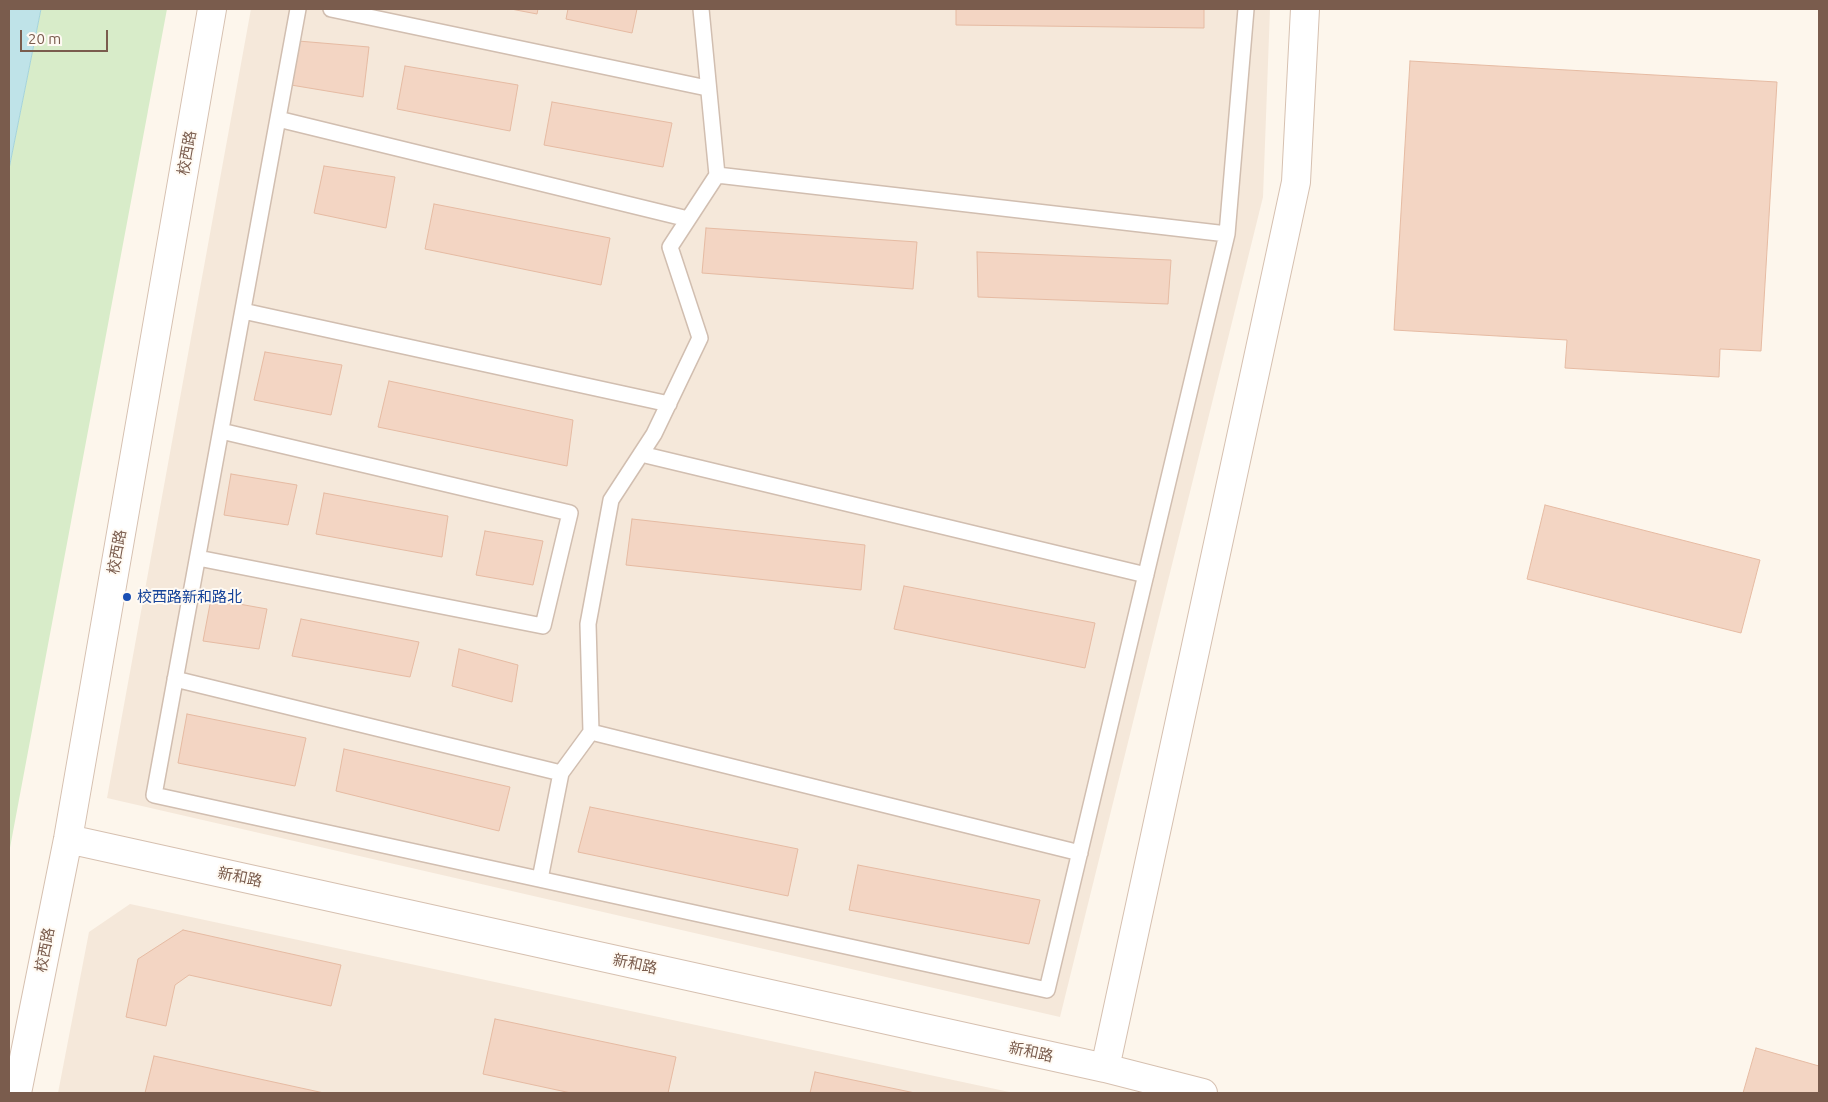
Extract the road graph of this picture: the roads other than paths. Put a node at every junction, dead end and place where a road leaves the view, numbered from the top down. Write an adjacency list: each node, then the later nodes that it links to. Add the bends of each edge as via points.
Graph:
1 (212, 9): 21 (street, 校西路)
2 (298, 9): 8 (lane)
3 (331, 9): 7 (lane)
4 (701, 9): 7 (lane)
5 (1246, 9): 11 (lane)
6 (1305, 9): 24 (street, via 1296,182)
7 (708, 88): 9 (lane)
8 (278, 120): 10 (lane); 12 (lane)
9 (717, 175): 10 (lane); 11 (lane)
10 (688, 220): 13 (lane, via 670,248 700,338)
11 (1227, 234): 17 (lane)
12 (243, 311): 13 (lane); 14 (lane)
13 (669, 404): 15 (lane)
14 (221, 431): 16 (lane); 16 (lane, via 570,513 543,626)
15 (641, 454): 17 (lane); 19 (lane, via 611,500 588,624)
16 (198, 558): 18 (lane)
17 (1146, 575): 22 (lane)
18 (175, 679): 20 (lane); 23 (lane, via 154,795)
19 (591, 732): 20 (lane); 22 (lane)
20 (560, 772): 23 (lane)
21 (68, 839): 24 (street, 新和路); 25 (street, 校西路)
22 (1080, 853): 23 (lane, via 1047,990)
23 (540, 879)
24 (1105, 1068): 26 (street, 新和路)
25 (17, 1093)
26 (1203, 1093)

